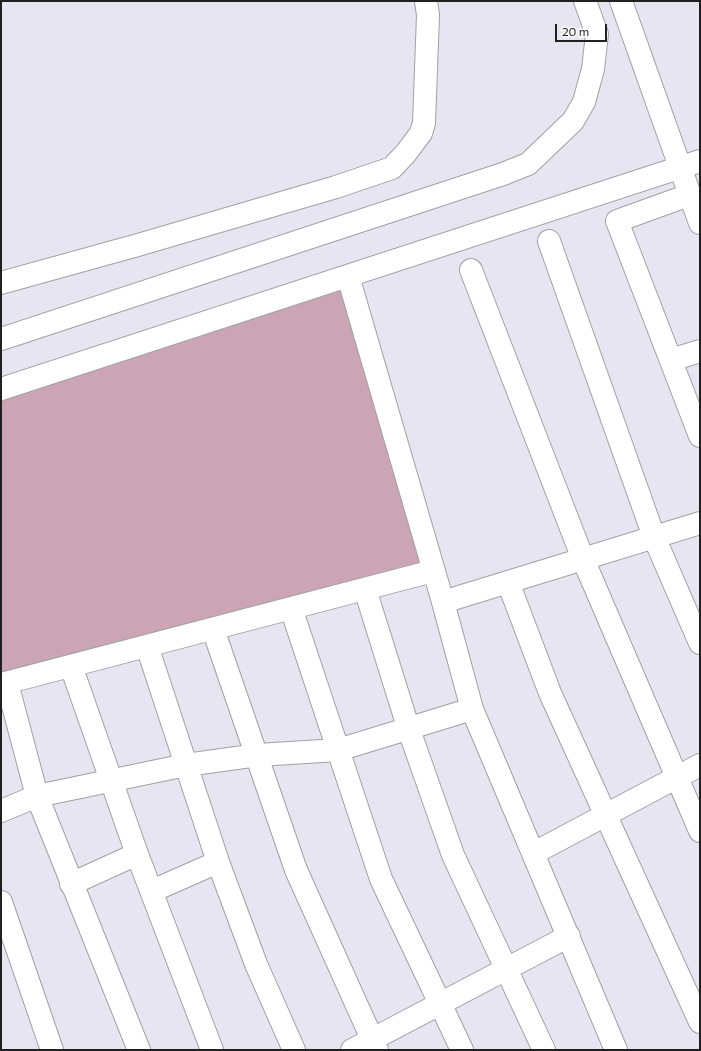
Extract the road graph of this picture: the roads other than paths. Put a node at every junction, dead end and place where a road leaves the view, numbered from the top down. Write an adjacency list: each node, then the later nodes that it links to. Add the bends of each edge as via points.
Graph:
1 (426, 1): 11 (street, via 428,16 424,123 421,133 392,168 336,187)
2 (585, 1): 12 (street, via 597,34 593,69 584,102 573,121 528,164)
3 (621, 1): 5 (street)
4 (700, 161): 5 (street)
5 (679, 168): 6 (street); 10 (street)
6 (689, 195): 7 (street); 14 (street, via 617,220)
7 (700, 223)
8 (549, 241): 18 (street)
9 (471, 270): 19 (street)
10 (348, 276): 15 (street); 20 (street)
11 (1, 283)
12 (1, 339)
13 (700, 351): 14 (street)
14 (671, 360): 16 (street)
15 (1, 389)
16 (700, 436)
17 (700, 523): 18 (street)
18 (654, 537): 19 (street); 26 (street)
19 (583, 559): 21 (street); 36 (street)
20 (434, 571): 22 (street); 23 (street)
21 (508, 582): 23 (street); 40 (street, via 550,692)
22 (365, 589): 24 (street); 31 (street)
23 (443, 602): 30 (street)
24 (291, 608): 25 (street); 32 (street)
25 (213, 629): 27 (street); 33 (street)
26 (700, 643)
27 (147, 646): 28 (street); 34 (street)
28 (71, 666): 29 (street); 37 (street)
29 (4, 683): 38 (street)
30 (472, 710): 31 (street); 42 (street)
31 (408, 730): 32 (street); 49 (street, via 453,855)
32 (338, 750): 33 (street); 50 (street, via 381,879)
33 (258, 755): 34 (street); 52 (street, via 296,870)
34 (186, 765): 37 (street); 44 (street)
35 (700, 765): 36 (street)
36 (677, 777): 40 (street); 41 (street)
37 (112, 780): 38 (street); 43 (street)
38 (37, 796): 39 (street); 45 (street)
39 (1, 811)
40 (605, 815): 42 (street); 51 (street)
41 (700, 831)
42 (534, 853): 48 (street)
43 (137, 854): 45 (street); 46 (street)
44 (218, 862): 46 (street); 56 (street, via 256,964)
45 (71, 884): 54 (street)
46 (152, 891): 55 (street)
47 (1, 902): 53 (street)
48 (569, 936): 49 (street); 60 (street)
49 (506, 969): 50 (street); 59 (street)
50 (440, 1004): 52 (street); 58 (street)
51 (700, 1022)
52 (375, 1045): 57 (street)
53 (52, 1050)
54 (139, 1050)
55 (212, 1050)
56 (294, 1050)
57 (352, 1050)
58 (462, 1050)
59 (544, 1050)
60 (616, 1050)

